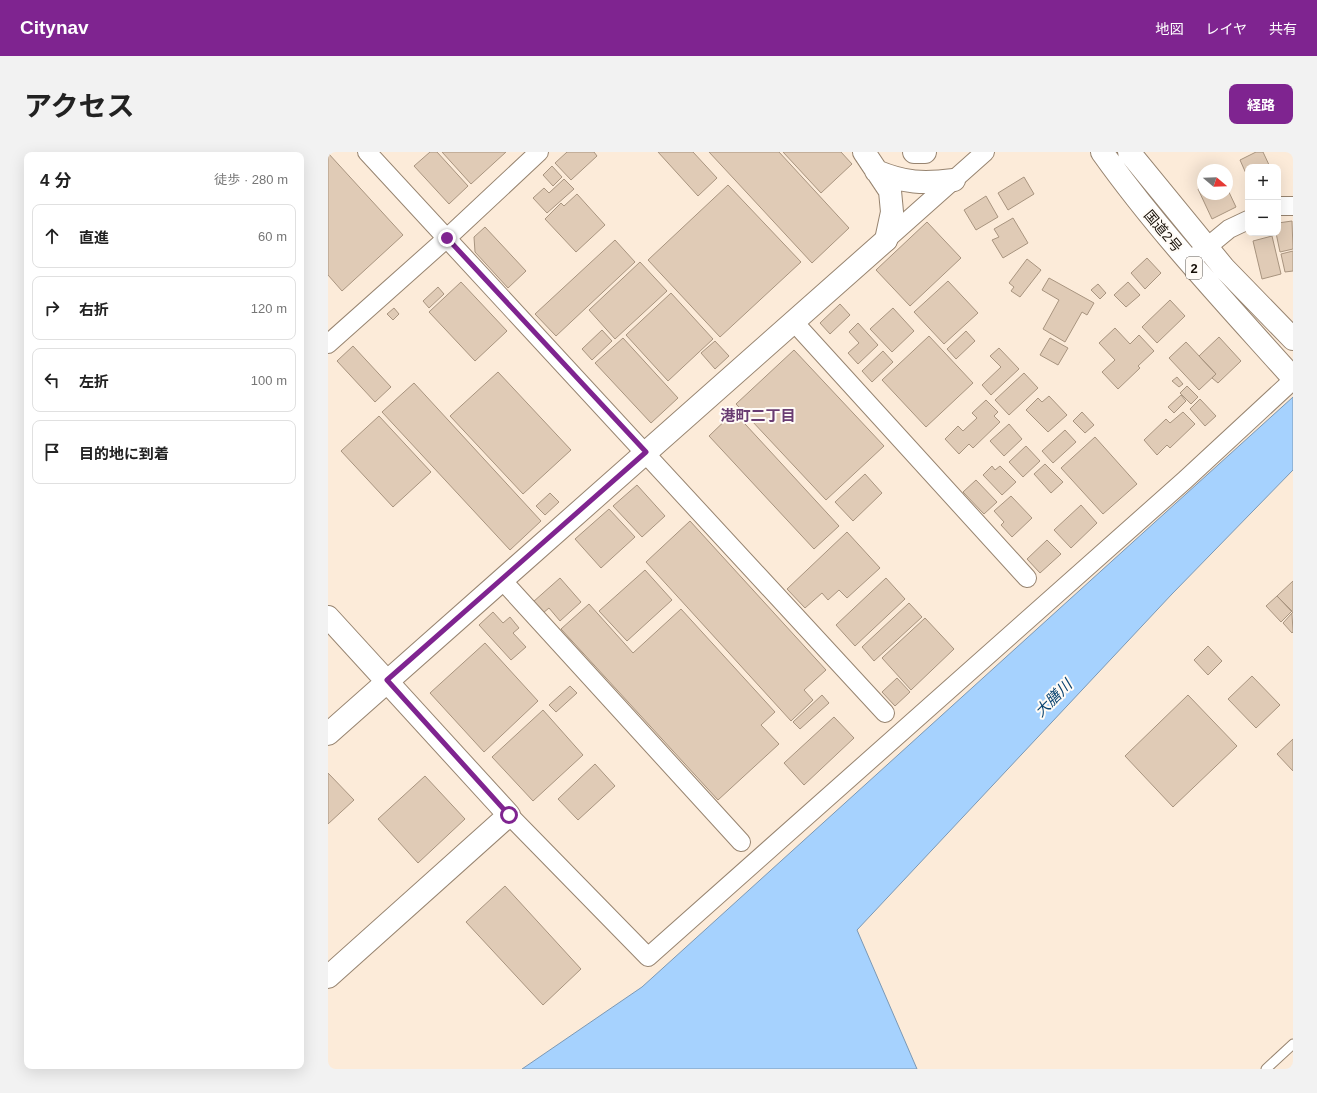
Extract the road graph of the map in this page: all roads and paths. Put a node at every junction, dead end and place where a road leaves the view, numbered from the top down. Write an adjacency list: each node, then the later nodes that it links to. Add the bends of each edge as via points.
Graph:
1 (367, 152): 14 (street)
2 (539, 152): 14 (street)
3 (864, 152): 9 (main road)
4 (914, 152): 5 (main road)
5 (925, 152)
6 (985, 152): 10 (street)
7 (1102, 152): 17 (main road, 国道2号 / 2, via 1134,198)
8 (1129, 152): 16 (main road, 国道2号 / 2)
9 (876, 171): 10 (main road, via 898,180 933,183); 15 (main road, via 890,191 892,212)
10 (954, 180): 15 (street)
11 (1281, 206): 12 (street)
12 (1293, 206)
13 (1245, 221): 16 (street, via 1229,229)
14 (447, 238): 20 (street); 22 (street)
15 (886, 240): 18 (main road)
16 (1208, 246): 17 (street); 19 (main road, 国道2号 / 2, via 1224,268)
17 (1189, 262): 21 (main road, 国道2号 / 2)
18 (793, 321): 22 (main road); 23 (street)
19 (1293, 339)
20 (328, 344)
21 (1293, 379): 29 (street, via 1179,485 648,957)
22 (646, 452): 24 (main road); 27 (street)
23 (1027, 578)
24 (502, 580): 26 (main road); 30 (street)
25 (328, 617): 26 (main road)
26 (387, 680): 28 (main road); 29 (main road)
27 (884, 713)
28 (328, 734)
29 (509, 815): 31 (main road)
30 (741, 842)
31 (328, 977)
32 (1293, 1044): 33 (lane)
33 (1266, 1069)

